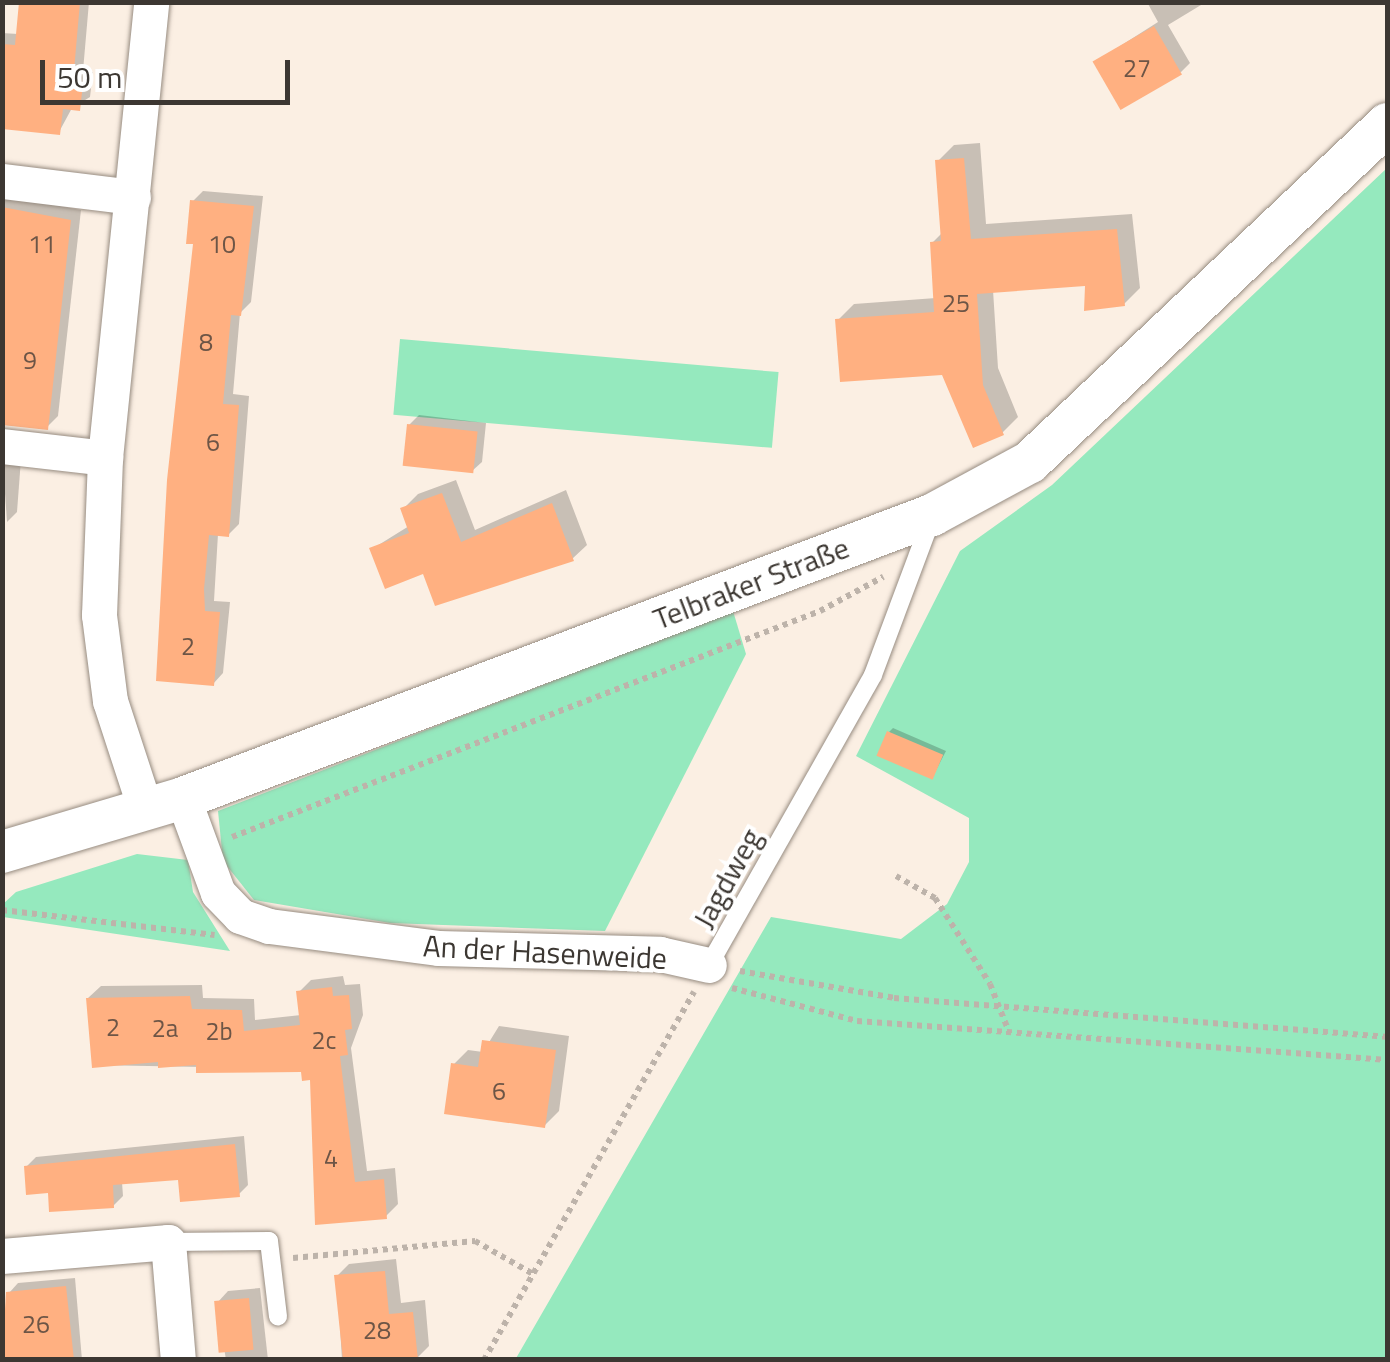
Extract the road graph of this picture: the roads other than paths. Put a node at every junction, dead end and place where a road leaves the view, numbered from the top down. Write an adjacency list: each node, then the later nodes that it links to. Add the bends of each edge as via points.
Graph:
1 (151, 2): 4 (street)
2 (1388, 124): 7 (street, Telbraker Straße, via 1030,462)
3 (2, 181): 4 (street)
4 (133, 197): 6 (street)
5 (2, 446): 6 (street)
6 (105, 458): 8 (street, via 99,614 110,701)
7 (932, 515): 8 (street, Telbraker Straße); 10 (lane, Jagdweg, via 873,675)
8 (164, 804): 9 (street, Telbraker Straße); 10 (street, An der Hasenweide, via 218,893 240,916 438,948 640,953)
9 (2, 852)
10 (709, 965)
11 (168, 1242): 12 (street); 13 (lane, via 269,1241); 14 (street)
12 (2, 1256)
13 (278, 1316)
14 (178, 1360)

